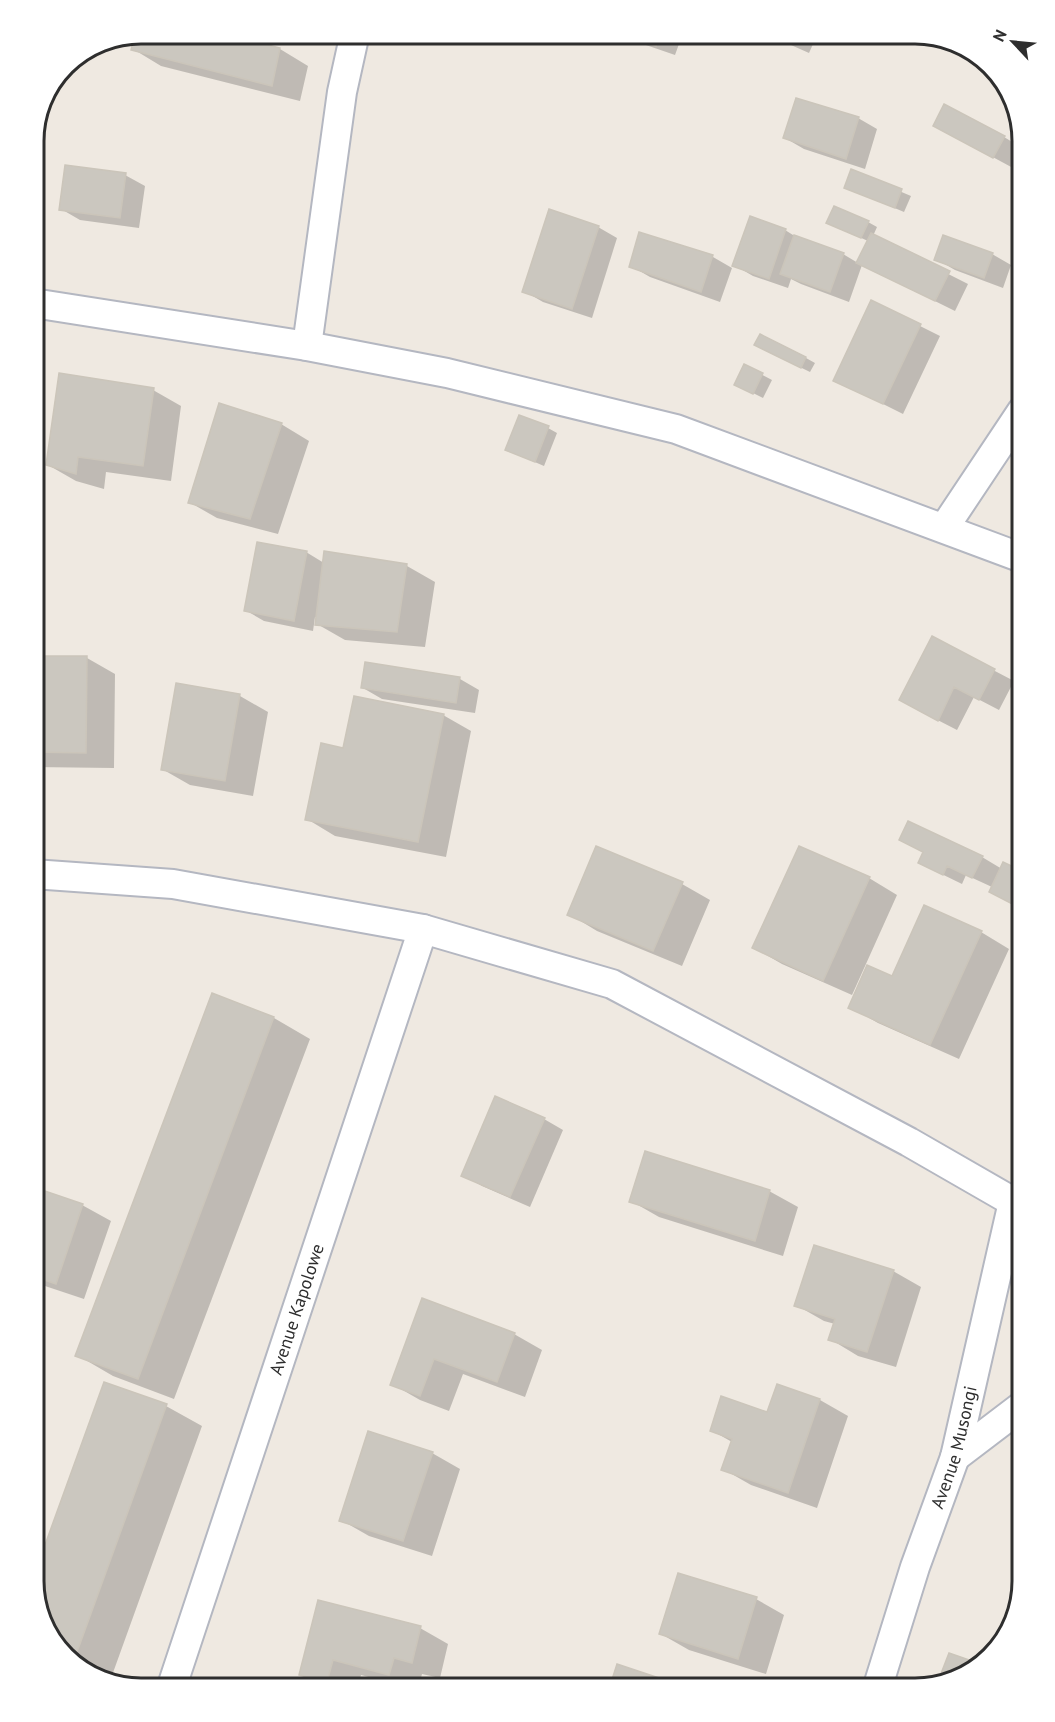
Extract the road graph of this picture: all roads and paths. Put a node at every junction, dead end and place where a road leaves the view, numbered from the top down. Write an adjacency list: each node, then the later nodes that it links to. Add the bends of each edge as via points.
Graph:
1 (353, 44): 3 (street, via 342,92)
2 (44, 305): 3 (street)
3 (307, 346): 5 (street, via 447,373 676,429)
4 (1012, 426): 5 (street)
5 (944, 528): 6 (street)
6 (1012, 554)
7 (44, 875): 8 (street, via 173,884)
8 (423, 929): 9 (street, via 612,984); 13 (street, Avenue Kapolowe)
9 (1012, 1201)
10 (1012, 1228): 12 (street, Avenue Musongi)
11 (1012, 1414): 12 (street)
12 (955, 1457): 14 (street, Avenue Musongi)
13 (175, 1678)
14 (880, 1678)

